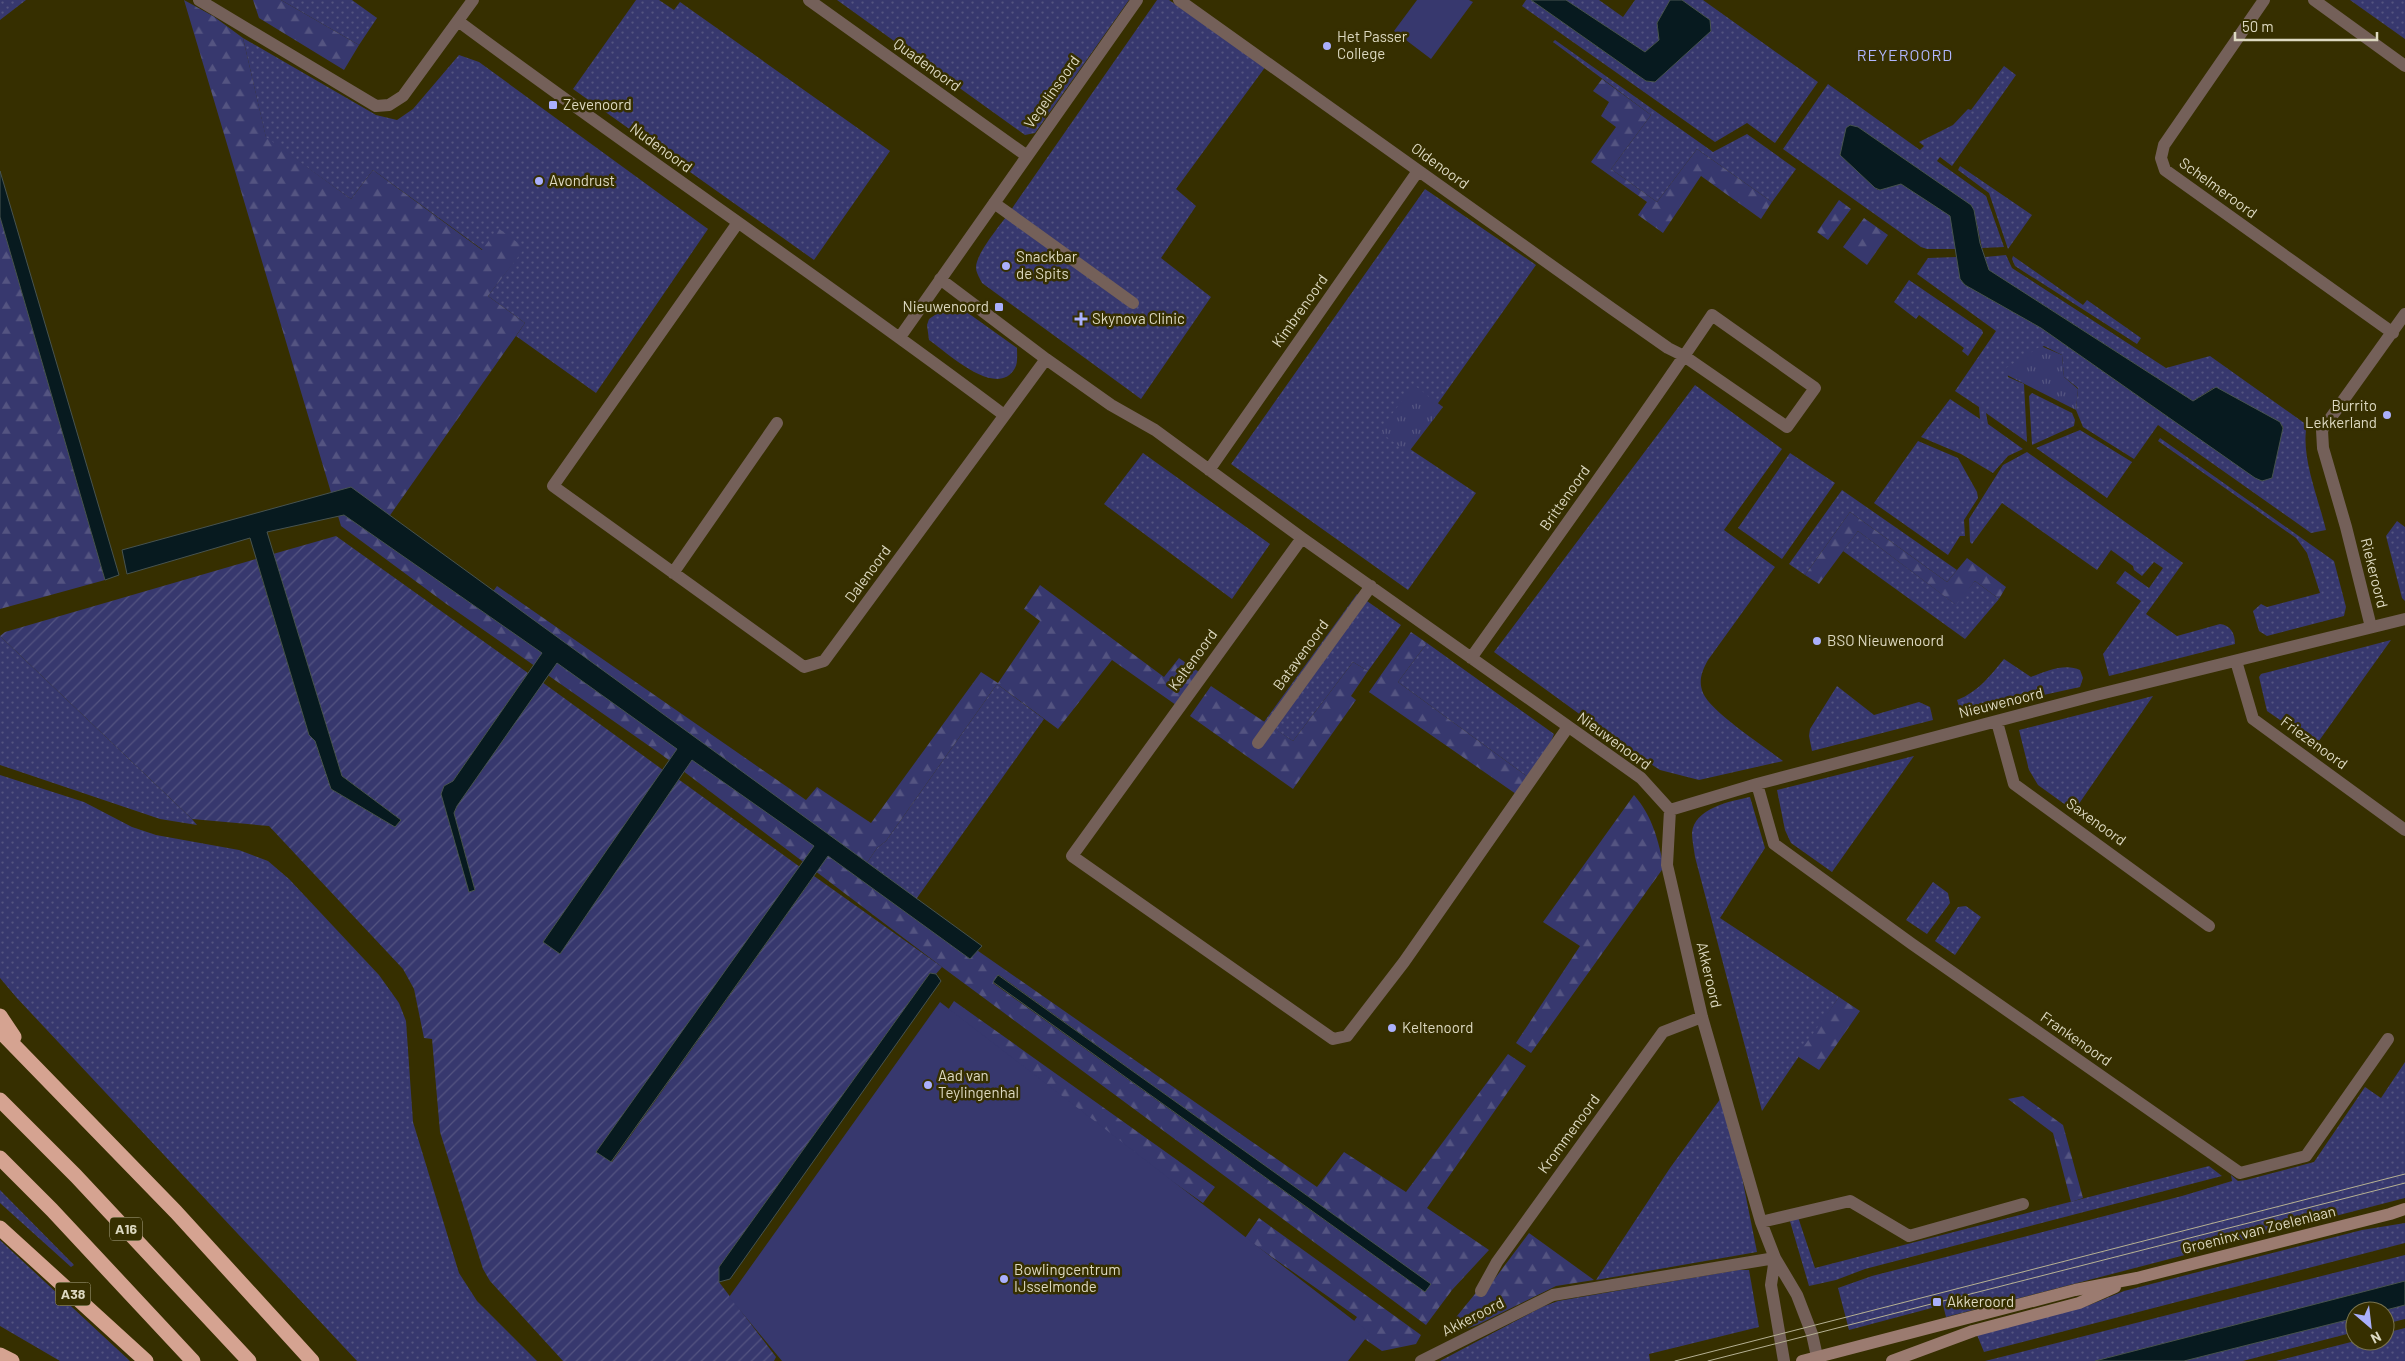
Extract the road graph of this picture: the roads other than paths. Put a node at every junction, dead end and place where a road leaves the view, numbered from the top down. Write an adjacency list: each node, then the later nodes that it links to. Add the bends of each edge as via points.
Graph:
1 (199, 0): 8 (street, via 376,106 389,106 403,96)
2 (473, 0): 8 (street)
3 (809, 0): 10 (street, Quadenoord)
4 (1137, 0): 10 (street, Vegelinsoord)
5 (1179, 0): 11 (street, Oldenoord)
6 (2264, 0): 17 (street, Schelmeroord, via 2164,145 2161,158 2165,170)
7 (2314, 0): 9 (street)
8 (458, 21): 13 (street, Nudenoord)
9 (2405, 66)
10 (1027, 156): 12 (street, Vegelinsoord)
11 (1418, 172): 19 (street, Oldenoord); 23 (street, Kimbrenoord)
12 (994, 204): 14 (street, Vegelinsoord); 15 (street)
13 (737, 224): 18 (street, Nudenoord); 25 (street, Dalenoord, via 553,486)
14 (940, 279): 18 (street, Vegelinsoord); 20 (street, Nieuwenoord)
15 (1133, 303)
16 (2405, 314): 17 (street, Riekeroord)
17 (2392, 333): 28 (street, Riekeroord, via 2322,430 2323,448)
18 (900, 337): 21 (street)
19 (1684, 356): 19 (street, Oldenoord, via 1787,427 1815,388 1712,314); 29 (street, Brittenoord)
20 (1046, 359): 21 (street, Dalenoord); 23 (street, Nieuwenoord)
21 (1004, 415): 25 (street, Dalenoord, via 824,661 804,667)
22 (776, 424): 25 (street)
23 (1209, 470): 24 (street, Nieuwenoord)
24 (1302, 538): 26 (street, Nieuwenoord); 32 (street, Keltenoord, via 1072,856 1333,1039 1347,1036 1404,962)
25 (673, 574)
26 (1371, 586): 29 (street, Nieuwenoord); 33 (street, Batavenoord)
27 (2405, 619): 28 (street, Nieuwenoord)
28 (2371, 627): 30 (street, Nieuwenoord)
29 (1471, 658): 32 (street, Nieuwenoord)
30 (2236, 661): 31 (street, Nieuwenoord); 36 (street, Friezenoord, via 2253,719)
31 (1997, 722): 34 (street, Nieuwenoord); 37 (street, Saxenoord, via 2014,784)
32 (1568, 727): 35 (street, Nieuwenoord, via 1641,778)
33 (1258, 743)
34 (1757, 784): 35 (street, Nieuwenoord); 41 (street, Frankenoord, via 1774,844 2240,1173 2306,1156)
35 (1670, 810): 39 (street, Akkeroord, via 1668,865)
36 (2405, 830)
37 (2209, 926)
38 (0, 1016): 42 (highway)
39 (1702, 1017): 49 (street, Akkeroord); 53 (street, Krommenoord, via 1663,1032 1497,1262)
40 (0, 1031): 42 (highway)
41 (2388, 1039)
42 (35, 1067): 60 (highway, via 176,1212)
43 (0, 1100): 59 (highway, A16, via 76,1176)
44 (0, 1158): 58 (highway, A16)
45 (2023, 1204): 49 (street, via 1909,1236 1850,1201)
46 (2405, 1208): 47 (main road, Groeninx van Zoelenlaan)
47 (2390, 1214): 48 (main road, Groeninx van Zoelenlaan); 52 (main road, Groeninx van Zoelenlaan)
48 (2405, 1214)
49 (1762, 1222): 51 (street, Akkeroord)
50 (0, 1228): 57 (highway, A38)
51 (1775, 1258): 55 (street, Akkeroord, via 1797,1295); 61 (street, Akkeroord, via 1553,1295); 62 (street, Akkeroord, via 1771,1285)
52 (2137, 1278): 55 (main road, Groeninx van Zoelenlaan, via 2075,1290); 64 (main road, Groeninx van Zoelenlaan, via 2080,1303 1974,1331)
53 (1481, 1291)
54 (0, 1355): 56 (highway)
55 (1818, 1359): 63 (main road, Groeninx van Zoelenlaan)
56 (12, 1361)
57 (146, 1361)
58 (193, 1361)
59 (249, 1361)
60 (312, 1361)
61 (1421, 1361)
62 (1784, 1361)
63 (1802, 1361)
64 (1892, 1361)

